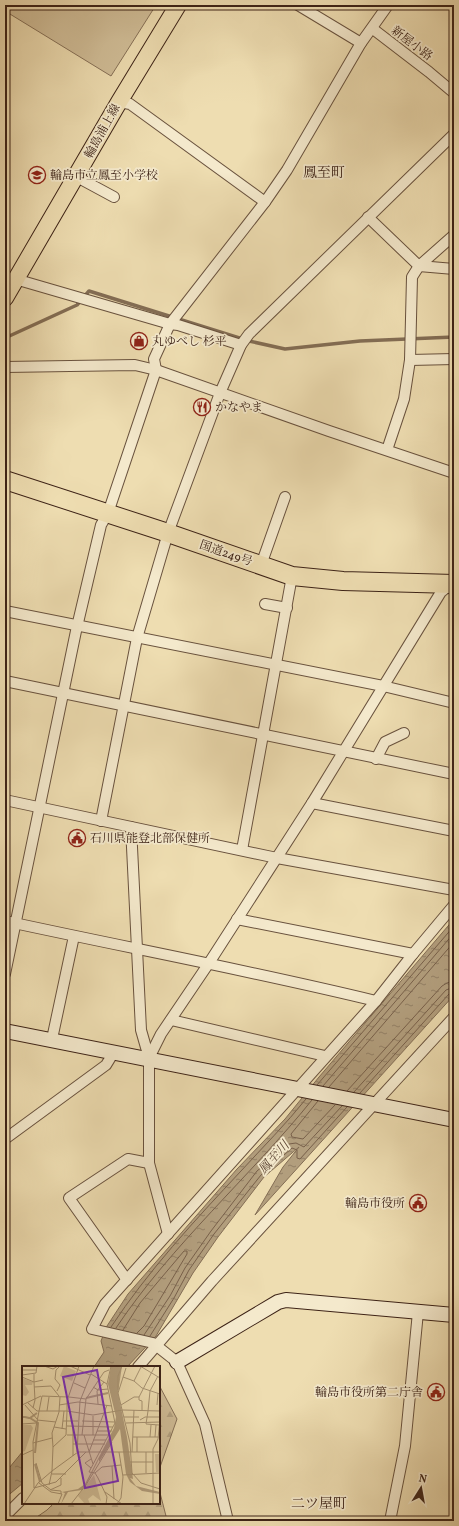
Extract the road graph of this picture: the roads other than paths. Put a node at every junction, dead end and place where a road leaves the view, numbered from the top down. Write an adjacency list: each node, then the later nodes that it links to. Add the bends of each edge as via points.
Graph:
1 (178, 5): 7 (main road, 輪島浦上線)
2 (298, 5): 5 (street)
3 (388, 5): 4 (street)
4 (373, 29): 5 (street); 6 (street, 新屋小路)
5 (361, 43): 11 (street, via 287,170)
6 (454, 93)
7 (119, 102): 9 (main road, 輪島浦上線); 11 (street, via 130,104)
8 (454, 134): 12 (street)
9 (77, 177): 10 (street); 16 (main road, 輪島浦上線)
10 (114, 197)
11 (265, 202): 18 (street)
12 (368, 217): 14 (street); 19 (street)
13 (454, 235): 14 (street)
14 (419, 266): 15 (street); 21 (street, via 412,277)
15 (454, 269)
16 (10, 277): 17 (main road, 輪島浦上線); 18 (street, via 87,301)
17 (5, 298)
18 (174, 320): 19 (street, via 178,325); 23 (street, via 154,360)
19 (243, 341): 24 (street)
20 (454, 359): 21 (street)
21 (410, 360): 25 (street, via 404,398)
22 (5, 366): 23 (street, via 135,365)
23 (156, 370): 24 (street); 29 (street)
24 (220, 393): 25 (street); 30 (street)
25 (387, 450): 26 (street)
26 (454, 473)
27 (5, 480): 29 (highway, 国道249号)
28 (285, 497): 31 (street)
29 (108, 513): 30 (highway, 国道249号); 37 (street, via 101,525)
30 (168, 532): 31 (highway, 国道249号); 38 (street)
31 (261, 565): 32 (highway, 国道249号)
32 (292, 576): 33 (highway, 国道249号, via 343,581); 35 (street)
33 (453, 582): 41 (street, via 441,592)
34 (265, 604): 35 (street)
35 (287, 608): 39 (street)
36 (5, 611): 37 (street)
37 (79, 625): 38 (street); 42 (street)
38 (137, 638): 39 (street); 44 (street)
39 (276, 665): 41 (street); 46 (street)
40 (5, 681): 42 (street)
41 (383, 686): 43 (street); 47 (street)
42 (64, 693): 44 (street); 52 (street)
43 (454, 703)
44 (123, 706): 46 (street); 53 (street)
45 (404, 733): 48 (street, via 385,742)
46 (263, 736): 47 (street); 56 (street)
47 (342, 752): 48 (street); 51 (street)
48 (376, 759): 49 (street)
49 (454, 774)
50 (5, 800): 52 (street)
51 (312, 802): 55 (street); 57 (street)
52 (40, 807): 53 (street); 61 (street)
53 (101, 821): 54 (street)
54 (131, 827): 56 (street); 63 (street)
55 (454, 831)
56 (242, 850): 57 (street)
57 (276, 858): 58 (street); 60 (street)
58 (454, 890)
59 (454, 905): 64 (street)
60 (237, 919): 64 (street); 65 (street)
61 (10, 922): 62 (street); 66 (street)
62 (74, 936): 63 (street); 71 (street)
63 (137, 950): 65 (street); 74 (street, via 141,1030)
64 (413, 954): 67 (street)
65 (209, 963): 67 (street); 69 (street)
66 (5, 974)
67 (376, 1001): 73 (street)
68 (454, 1017): 76 (street)
69 (171, 1020): 73 (street); 74 (street)
70 (5, 1031): 71 (street)
71 (52, 1039): 72 (street)
72 (114, 1052): 74 (street); 78 (street, via 106,1065)
73 (325, 1056): 75 (street)
74 (149, 1058): 75 (street); 79 (street)
75 (298, 1089): 76 (street); 80 (street)
76 (374, 1104): 77 (street); 84 (street)
77 (454, 1120)
78 (5, 1139)
79 (149, 1163): 80 (street); 81 (street, via 128,1159 70,1198)
80 (168, 1234): 81 (street)
81 (127, 1280): 84 (street, via 105,1304 92,1329)
82 (418, 1312): 83 (street); 85 (street, via 286,1300 278,1302); 90 (street, via 405,1446)
83 (454, 1315)
84 (155, 1344): 85 (street); 86 (street)
85 (177, 1362): 89 (street, via 205,1424)
86 (139, 1366)
87 (22, 1499): 88 (street)
88 (5, 1516)
89 (228, 1521)
90 (390, 1521)

